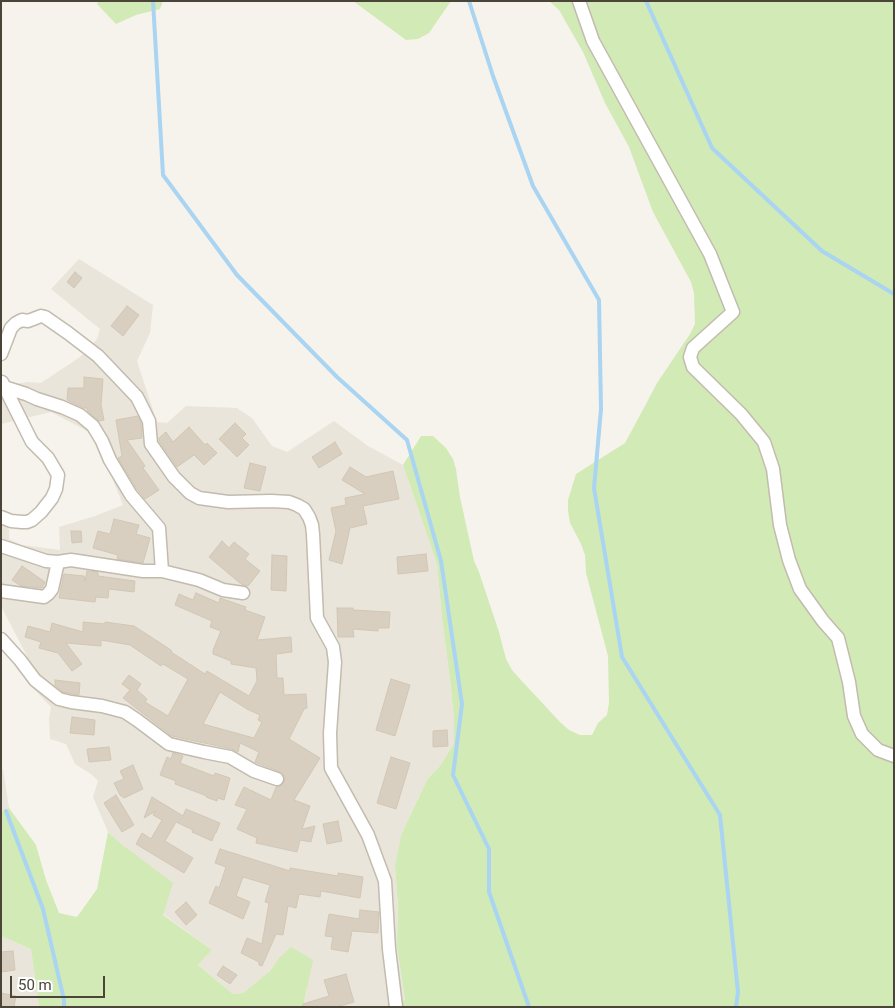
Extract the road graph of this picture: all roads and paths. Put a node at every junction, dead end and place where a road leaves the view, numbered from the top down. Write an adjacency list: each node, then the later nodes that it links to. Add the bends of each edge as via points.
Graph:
1 (579, 1): 11 (street, via 593,41 710,254 733,312 693,348 690,358 693,367 741,414 764,442 773,469 780,525 800,589 838,638 854,716 862,734 878,750)
2 (1, 354): 13 (street, via 16,323 45,317 98,356 137,397 149,420 151,444 174,477 190,493 199,498 228,502 289,502 304,509 309,517 313,534 317,618 333,647 335,662 331,768 368,835 385,881)
3 (3, 383): 4 (street, via 32,442 48,458 58,475 52,498 32,520 22,522); 7 (street, via 37,399 62,406 93,426 131,495 159,528)
4 (1, 518)
5 (1, 546): 6 (street)
6 (58, 562): 7 (street, via 71,560); 8 (street, via 52,589 44,597)
7 (162, 570): 9 (street, via 223,590)
8 (1, 590)
9 (243, 593)
10 (1, 639): 12 (street, via 35,680 59,699 125,712 169,744 230,757 254,771)
11 (894, 756)
12 (277, 779)
13 (396, 1007)

